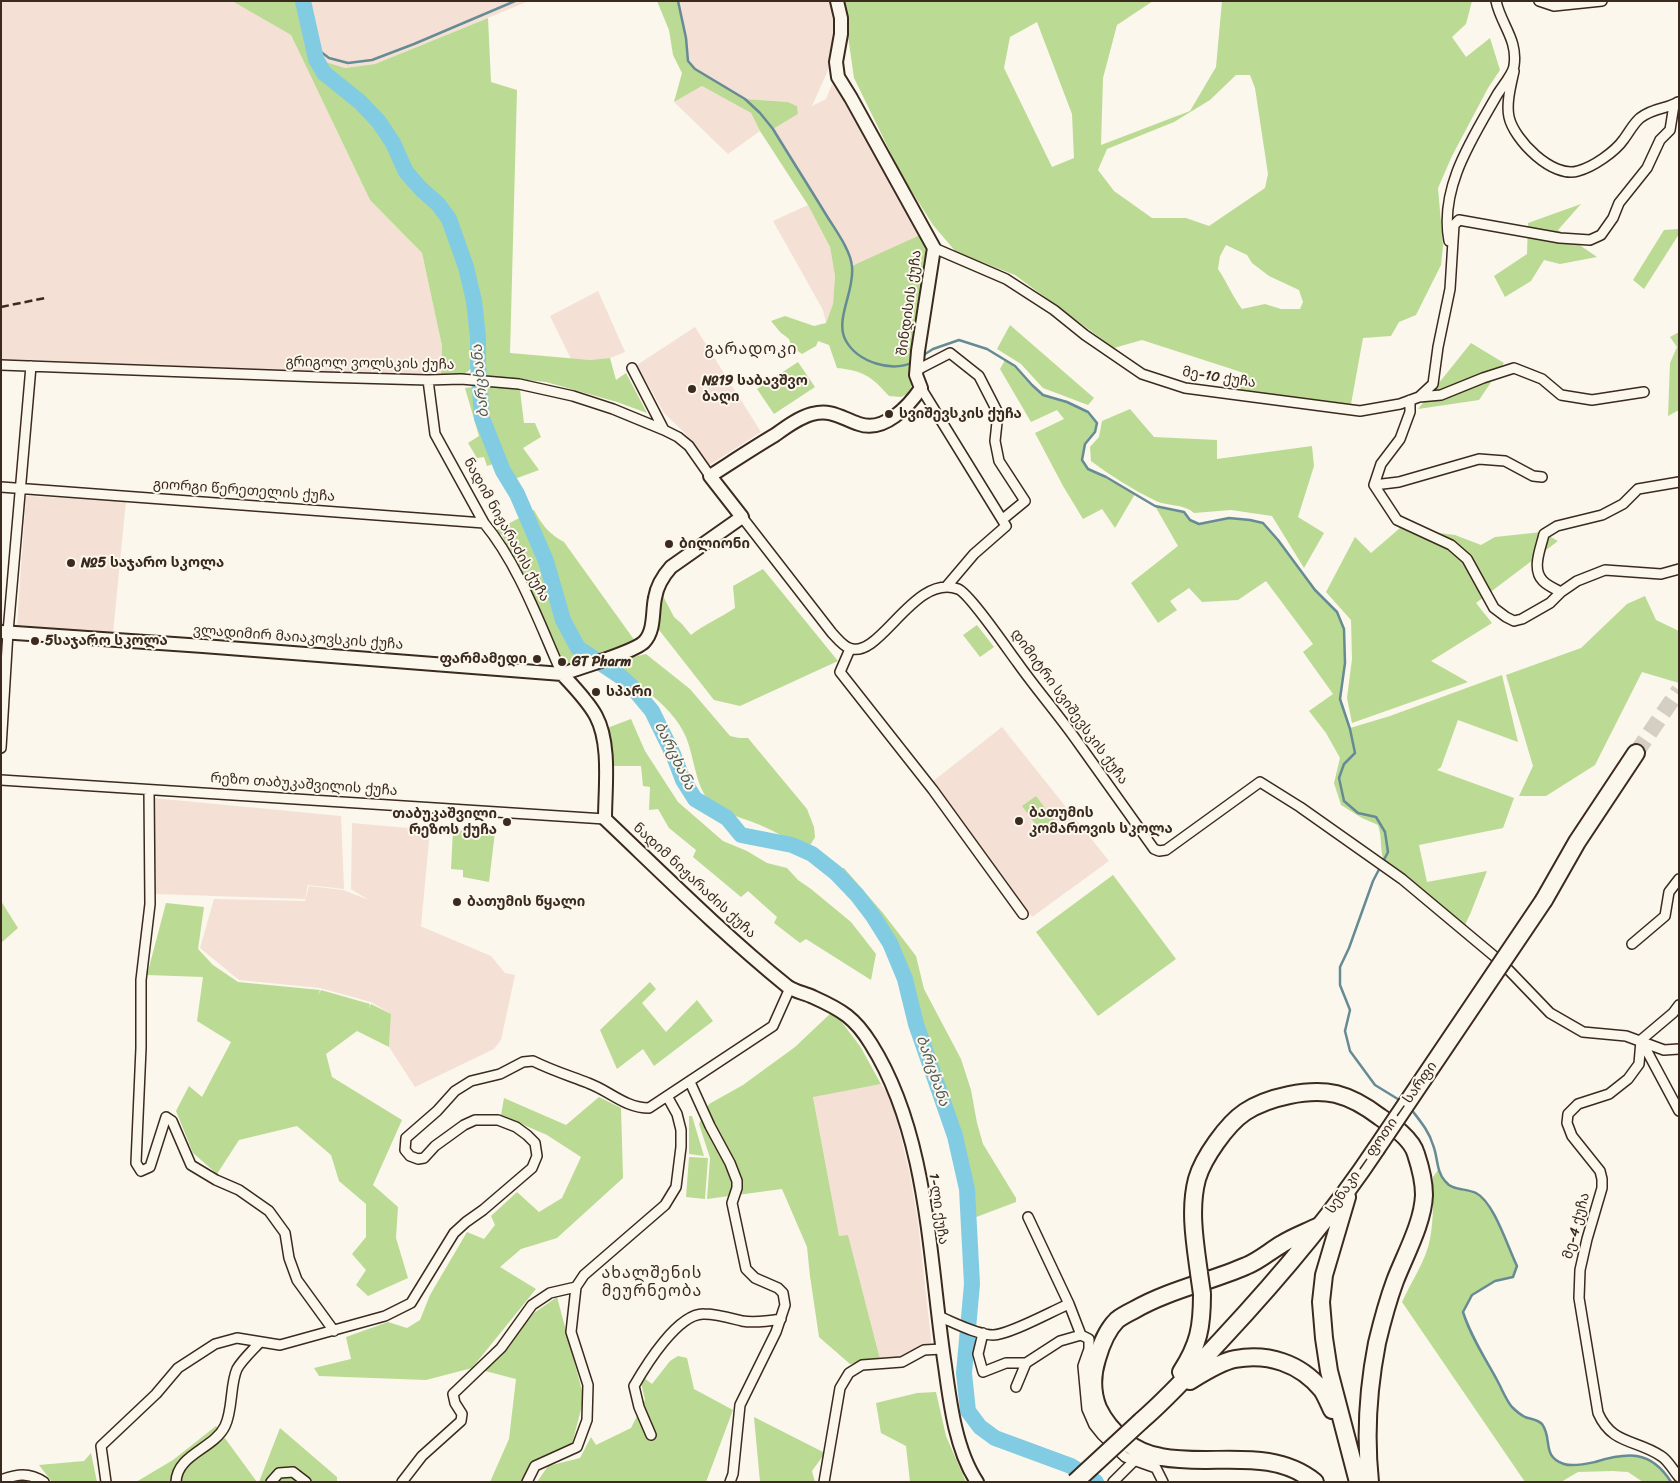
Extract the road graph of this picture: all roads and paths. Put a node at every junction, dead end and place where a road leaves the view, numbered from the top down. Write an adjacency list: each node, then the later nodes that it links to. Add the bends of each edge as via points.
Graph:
1 (837, 1): 7 (main road, შინდისის ქუჩა, via 841,18 836,62 838,77)
2 (1496, 1): 5 (street, via 1498,14 1511,36 1515,52)
3 (1539, 1): 4 (street, via 1554,6)
4 (1602, 1)
5 (1514, 69): 6 (street, via 1508,116 1515,133 1529,149 1560,171 1580,171 1610,154 1632,126 1652,110); 8 (street, via 1466,151 1457,174 1447,214)
6 (1676, 103): 8 (street, via 1670,130 1660,140 1647,168 1618,203 1614,218 1601,235 1590,240 1560,238 1459,220 1454,226)
7 (934, 248): 9 (main road, შინდისის ქუჩა); 16 (street, მე-10 ქუჩა, via 1006,279 1142,374 1185,388 1360,411 1400,404)
8 (1452, 256): 16 (street, via 1450,289 1433,384)
9 (917, 362): 14 (main road, შინდისის ქუჩა, via 916,375); 25 (street, via 950,353 979,376 998,413 995,442 999,461 1025,502)
10 (1, 365): 11 (street, გრიგოლ ვოლსკის ქუჩა)
11 (31, 366): 13 (street, გრიგოლ ვოლსკის ქუჩა); 23 (street)
12 (632, 368): 17 (street)
13 (428, 380): 17 (street, გრიგოლ ვოლსკის ქუჩა, via 461,379 527,386 573,396); 26 (street, ნადიმ ნიჟარაძის ქუჩა, via 435,434)
14 (921, 388): 18 (main road, via 905,409 881,423 861,425 827,412 811,414); 25 (street)
15 (1644, 392): 16 (street, მე-10 ქუჩა, via 1592,400 1561,395 1542,379 1514,368 1441,395)
16 (1414, 398): 21 (street, via 1400,439 1381,464)
17 (664, 430): 18 (street, გრიგოლ ვოლსკის ქუჩა, via 689,446)
18 (710, 476): 24 (main road)
19 (1542, 477): 21 (street, via 1533,476 1505,461 1478,459 1399,482)
20 (1679, 482): 29 (street, via 1638,489 1623,504 1602,515 1557,526 1544,534 1538,572 1543,581)
21 (1374, 485): 29 (street, via 1397,520 1451,545 1467,559 1494,608 1506,617 1514,621 1522,619 1550,603)
22 (1, 487): 23 (street, გიორგი წერეთელის ქუჩა)
23 (20, 488): 26 (street, გიორგი წერეთელის ქუჩა); 30 (street)
24 (742, 517): 31 (street, via 832,632); 32 (main road, via 671,567 660,581 651,630 644,642)
25 (1003, 519): 28 (street, via 1006,526 974,554)
26 (484, 523): 32 (street, ნადიმ ნიჟარაძის ქუჩა, via 520,581)
27 (1679, 569): 29 (street, via 1661,574 1605,570)
28 (946, 587): 31 (street, via 933,589 919,599 868,646); 43 (street, დიმიტრი სვიშევსკის ქუჩა, via 960,589 981,612 1154,849 1166,850 1260,782 1390,870 1500,961 1550,1013 1583,1032)
29 (1561, 592)
30 (5, 632): 32 (main road, ვლადიმირ მაიაკოვსკის ქუჩა); 33 (street)
31 (850, 649): 39 (street, via 840,672 933,790)
32 (562, 674): 37 (main road, ნადიმ ნიჟარაძის ქუჩა, via 596,716 605,742)
33 (1, 748)
34 (1636, 752): 48 (highway, სენაკი — ფოთი — სარფი, bridge, via 1577,842 1544,900)
35 (1, 780): 36 (street, რეზო თაბუკაშვილის ქუჩა)
36 (149, 790): 37 (street, რეზო თაბუკაშვილის ქუჩა); 55 (street, via 150,904 141,980 136,1163 141,1171 150,1167 166,1117 172,1121 191,1165 239,1190 269,1211 285,1233 297,1280)
37 (605, 819): 41 (main road, ნადიმ ნიჟარაძის ქუჩა, via 702,912)
38 (1679, 879): 40 (street, via 1670,892 1665,916)
39 (1023, 914)
40 (1632, 944)
41 (790, 988): 45 (street, via 773,1026); 53 (main road, 1-ლი ქუჩა, via 838,1008 856,1022 889,1077 903,1114 924,1201)
42 (1679, 1005): 43 (street)
43 (1641, 1040): 44 (street, დიმიტრი სვიშევსკის ქუჩა, via 1664,1050); 47 (street); 67 (street, მე-4 ქუჩა, via 1639,1064 1628,1079 1609,1094 1578,1104 1568,1114 1567,1123 1572,1136 1600,1171 1602,1179 1580,1270 1579,1298 1602,1422 1614,1434 1662,1456)
44 (1679, 1049)
45 (690, 1082): 46 (street); 54 (street, via 737,1180 732,1203 746,1269 755,1278 783,1293 785,1304)
46 (667, 1096): 51 (street, via 681,1130 676,1187 665,1205 584,1275); 55 (street, via 650,1108 638,1108 589,1083 533,1061 471,1081 455,1091 406,1138 405,1150 410,1156 424,1158 435,1146 475,1120 498,1120 516,1128 534,1143 537,1156 532,1168 454,1233 411,1303 385,1316)
47 (1679, 1111)
48 (1349, 1190): 50 (highway, სენაკი — ფოთი — სარფი); 65 (highway, via 1324,1275 1321,1302 1329,1371)
49 (1028, 1217): 52 (street)
50 (1319, 1226): 62 (highway, სენაკი — ფოთი — სარფი, via 1263,1295); 83 (highway, via 1284,1242 1248,1265 1148,1302 1118,1319 1103,1338 1093,1370 1098,1407 1109,1426 1130,1446 1159,1457 1179,1460 1260,1460 1287,1467)
51 (576, 1287): 68 (street, via 550,1293 532,1305 501,1348 453,1394 462,1414 461,1421 422,1456); 76 (street, via 570,1332 588,1385 587,1420 577,1447 536,1466)
52 (1069, 1304): 56 (street, via 1001,1334); 57 (street)
53 (938, 1316): 56 (street); 59 (main road, 1-ლი ქუჩა)
54 (781, 1319): 64 (street, via 745,1321 702,1313 687,1319 663,1343 634,1386); 77 (street, via 740,1405)
55 (334, 1331): 58 (street, via 280,1345)
56 (980, 1332): 60 (street, via 978,1354 983,1372 1006,1363)
57 (1081, 1334): 60 (street, via 1060,1341); 66 (street, via 1090,1339 1082,1366 1088,1409 1094,1425 1126,1457)
58 (260, 1342): 72 (street, via 236,1338 215,1344 178,1368 156,1394 101,1446); 73 (street, via 237,1369 225,1426 213,1441 184,1461)
59 (942, 1349): 78 (street, via 924,1350 902,1362 862,1365 849,1373 840,1388); 79 (main road, 1-ლი ქუჩა, via 958,1436 968,1468)
60 (1026, 1363): 61 (street)
61 (1016, 1387)
62 (1171, 1393): 63 (highway, სენაკი — ფოთი — სარფი); 65 (highway, via 1204,1372 1234,1360 1267,1357 1308,1375 1323,1391)
63 (1155, 1409): 80 (highway, სენაკი — ფოთი — სარფი, bridge); 85 (highway, bridge, via 1193,1352 1199,1334 1202,1294 1193,1222 1198,1178 1216,1141 1244,1112 1272,1099 1308,1092 1336,1094 1365,1106 1404,1136 1416,1151 1424,1195 1378,1342 1368,1400 1366,1448)
64 (651, 1435)
65 (1347, 1441): 84 (highway)
66 (1134, 1460): 81 (street); 82 (street, via 1156,1468)
67 (1679, 1477)
68 (404, 1479): 70 (street)
69 (1, 1480): 71 (street, via 30,1474)
70 (415, 1481)
71 (44, 1482)
72 (106, 1482)
73 (176, 1482)
74 (271, 1482): 75 (street, via 279,1473 293,1472)
75 (306, 1482)
76 (526, 1482)
77 (730, 1482)
78 (824, 1482)
79 (977, 1482)
80 (1075, 1482)
81 (1113, 1482)
82 (1163, 1482)
83 (1316, 1482)
84 (1358, 1482)
85 (1370, 1482)

